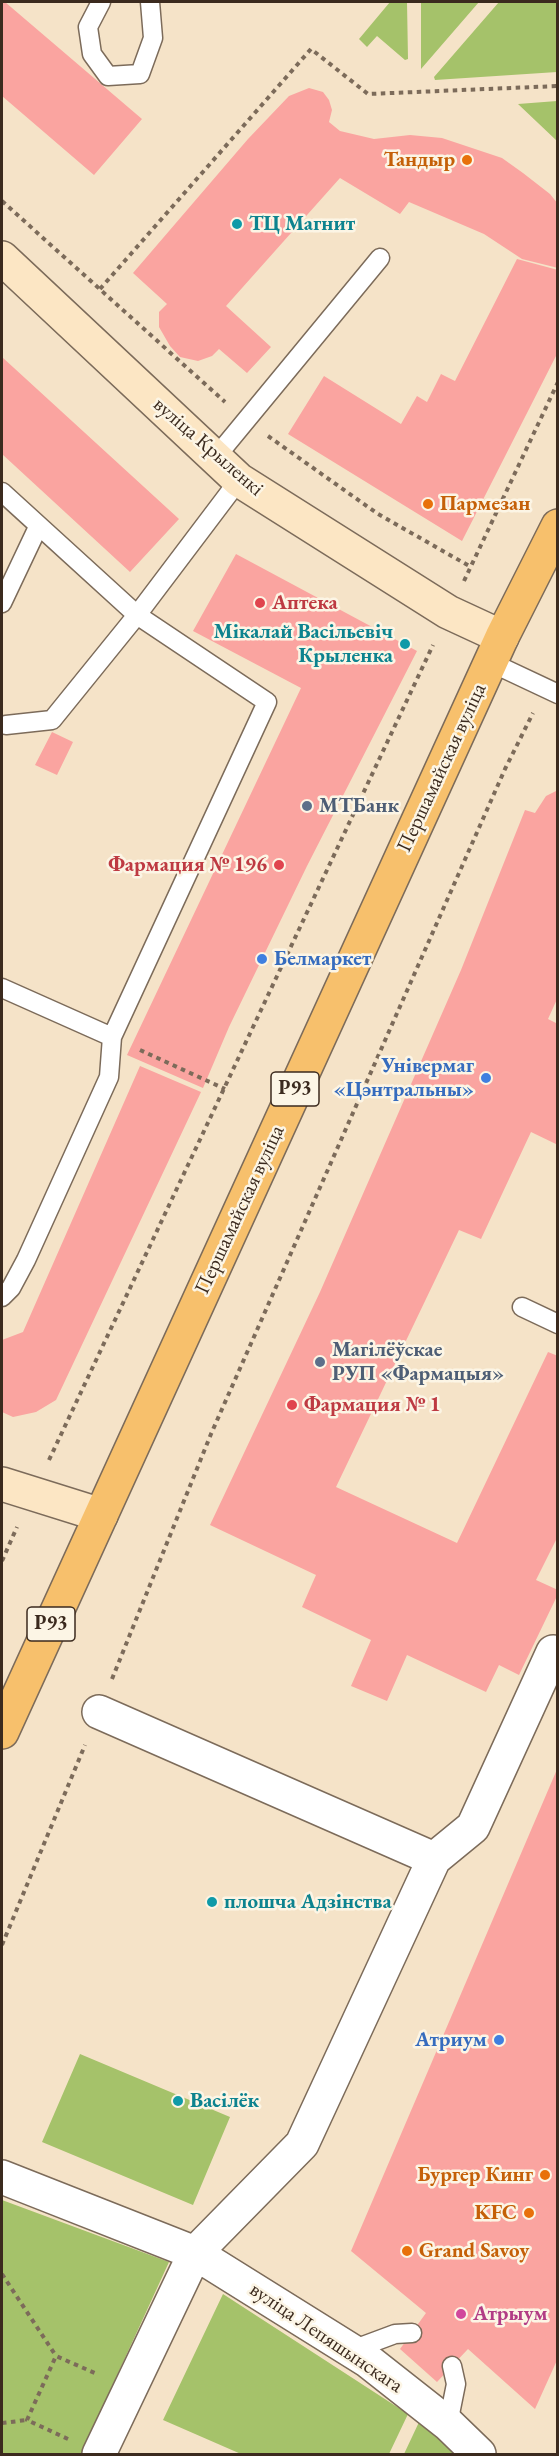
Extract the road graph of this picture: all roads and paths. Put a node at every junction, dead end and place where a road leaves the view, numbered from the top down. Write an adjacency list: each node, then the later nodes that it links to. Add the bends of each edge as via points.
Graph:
1 (101, 2): 2 (lane, via 88,27 93,54 108,76 140,74 153,38)
2 (150, 2)
3 (558, 86): 6 (path, via 368,94 311,49)
4 (2, 258): 8 (street, вуліца Крыленкі)
5 (380, 258): 8 (lane)
6 (100, 289)
7 (558, 382): 14 (path)
8 (215, 458): 9 (street, вуліца Крыленкі)
9 (239, 480): 14 (street, вуліца Крыленкі); 15 (lane)
10 (2, 492): 12 (lane)
11 (558, 526): 16 (main road, Першамайская вуліца / Р93)
12 (38, 527): 13 (lane); 15 (lane)
13 (2, 603)
14 (448, 612): 16 (street, вуліца Крыленкі); 21 (path)
15 (137, 615): 18 (lane, via 52,720); 20 (lane, via 267,702)
16 (496, 650): 17 (lane, вуліца Крыленкі); 28 (main road, Першамайская вуліца / Р93)
17 (551, 691): 25 (path, via 505,769)
18 (3, 724)
19 (2, 988): 20 (lane)
20 (112, 1037): 21 (path); 22 (lane, via 109,1077 26,1260)
21 (225, 1089): 27 (path)
22 (2, 1297)
23 (522, 1307): 24 (lane)
24 (558, 1324)
25 (211, 1434)
26 (2, 1484): 27 (street)
27 (32, 1494): 28 (street); 29 (path)
28 (101, 1515): 32 (main road, Першамайская вуліца / Р93)
29 (2, 1562)
30 (556, 1650): 33 (street, via 473,1827)
31 (99, 1712): 33 (street)
32 (2, 1732)
33 (434, 1859): 35 (street, via 302,2144)
34 (2, 2176): 35 (street, вуліца Лепяшынскага)
35 (195, 2253): 38 (street, вуліца Лепяшынскага); 41 (street)
36 (2, 2274): 39 (path)
37 (412, 2333): 38 (lane, via 395,2334)
38 (352, 2350): 44 (street, вуліца Лепяшынскага)
39 (56, 2356): 41 (path); 42 (path)
40 (452, 2366): 44 (lane, via 456,2384)
41 (130, 2389): 45 (street)
42 (27, 2420): 43 (path); 45 (path)
43 (2, 2423)
44 (448, 2424): 46 (street, вуліца Лепяшынскага)
45 (100, 2454)
46 (478, 2454)

